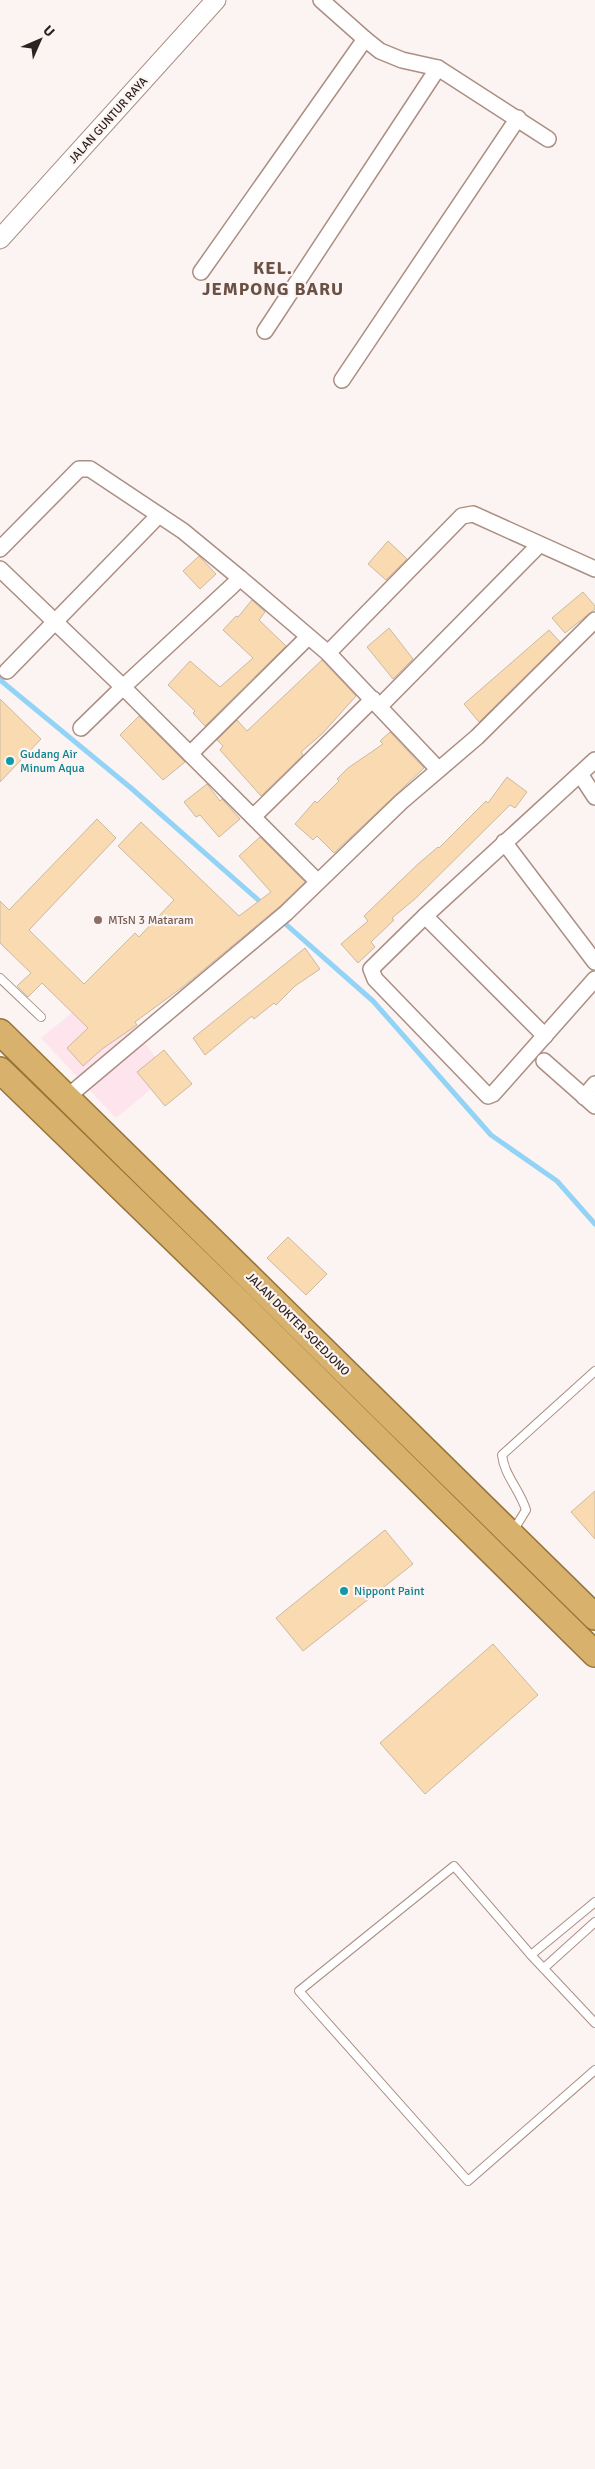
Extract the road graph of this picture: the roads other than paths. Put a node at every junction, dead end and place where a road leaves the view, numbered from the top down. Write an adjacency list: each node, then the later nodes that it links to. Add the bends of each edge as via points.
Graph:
1 (216, 0): 7 (street, JALAN GUNTUR RAYA)
2 (321, 0): 3 (street)
3 (365, 39): 4 (street, via 380,51 402,60); 8 (street)
4 (438, 68): 5 (street); 9 (street)
5 (518, 118): 6 (street); 10 (street)
6 (548, 138)
7 (0, 239)
8 (201, 272)
9 (265, 331)
10 (342, 380)
11 (159, 515): 13 (street, via 90,469 79,469); 16 (street); 18 (street)
12 (539, 544): 15 (street); 20 (street, via 474,514 462,516); 23 (street)
13 (0, 549)
14 (0, 569): 18 (street)
15 (595, 569)
16 (240, 578): 19 (street); 22 (street)
17 (595, 620): 27 (street, via 477,736)
18 (56, 622): 21 (street); 22 (street)
19 (308, 638): 20 (street); 25 (street)
20 (328, 653): 23 (street)
21 (7, 671)
22 (123, 687): 24 (street); 25 (street)
23 (377, 703): 27 (street); 30 (street)
24 (80, 728)
25 (190, 754): 30 (street)
26 (595, 760): 28 (street)
27 (438, 769): 32 (street)
28 (580, 774): 29 (street); 31 (street)
29 (595, 797)
30 (254, 816): 32 (street)
31 (504, 842): 33 (street); 34 (street)
32 (317, 881): 43 (street, via 263,934)
33 (425, 916): 39 (street); 39 (street, via 371,969 376,979 484,1093 488,1096 493,1094)
34 (595, 962)
35 (0, 978): 37 (lane)
36 (595, 980): 39 (street)
37 (41, 1017)
38 (0, 1032): 43 (highway, JALAN DOKTER SOEDJONO)
39 (545, 1036)
40 (544, 1061): 44 (street)
41 (0, 1070): 46 (highway, JALAN DOKTER SOEDJONO)
42 (595, 1084): 44 (street)
43 (66, 1098): 45 (highway, JALAN DOKTER SOEDJONO)
44 (590, 1102)
45 (266, 1292): 46 (highway, via 271,1302 268,1312 257,1316); 47 (highway, JALAN DOKTER SOEDJONO)
46 (248, 1311): 48 (highway, JALAN DOKTER SOEDJONO)
47 (297, 1322): 48 (highway, via 286,1316 275,1321 272,1332); 50 (highway, JALAN DOKTER SOEDJONO)
48 (278, 1341): 52 (highway, JALAN DOKTER SOEDJONO)
49 (595, 1371): 50 (lane, via 502,1455 503,1464 526,1510)
50 (511, 1534): 51 (highway, JALAN DOKTER SOEDJONO)
51 (588, 1611): 52 (highway)
52 (568, 1627): 53 (highway, JALAN DOKTER SOEDJONO)
53 (595, 1654)
54 (595, 1902): 56 (lane)
55 (595, 1922): 57 (lane)
56 (531, 1955): 57 (lane); 59 (lane, via 454,1866 299,1990 468,2181)
57 (544, 1968): 58 (lane)
58 (595, 2023)
59 (595, 2070)

